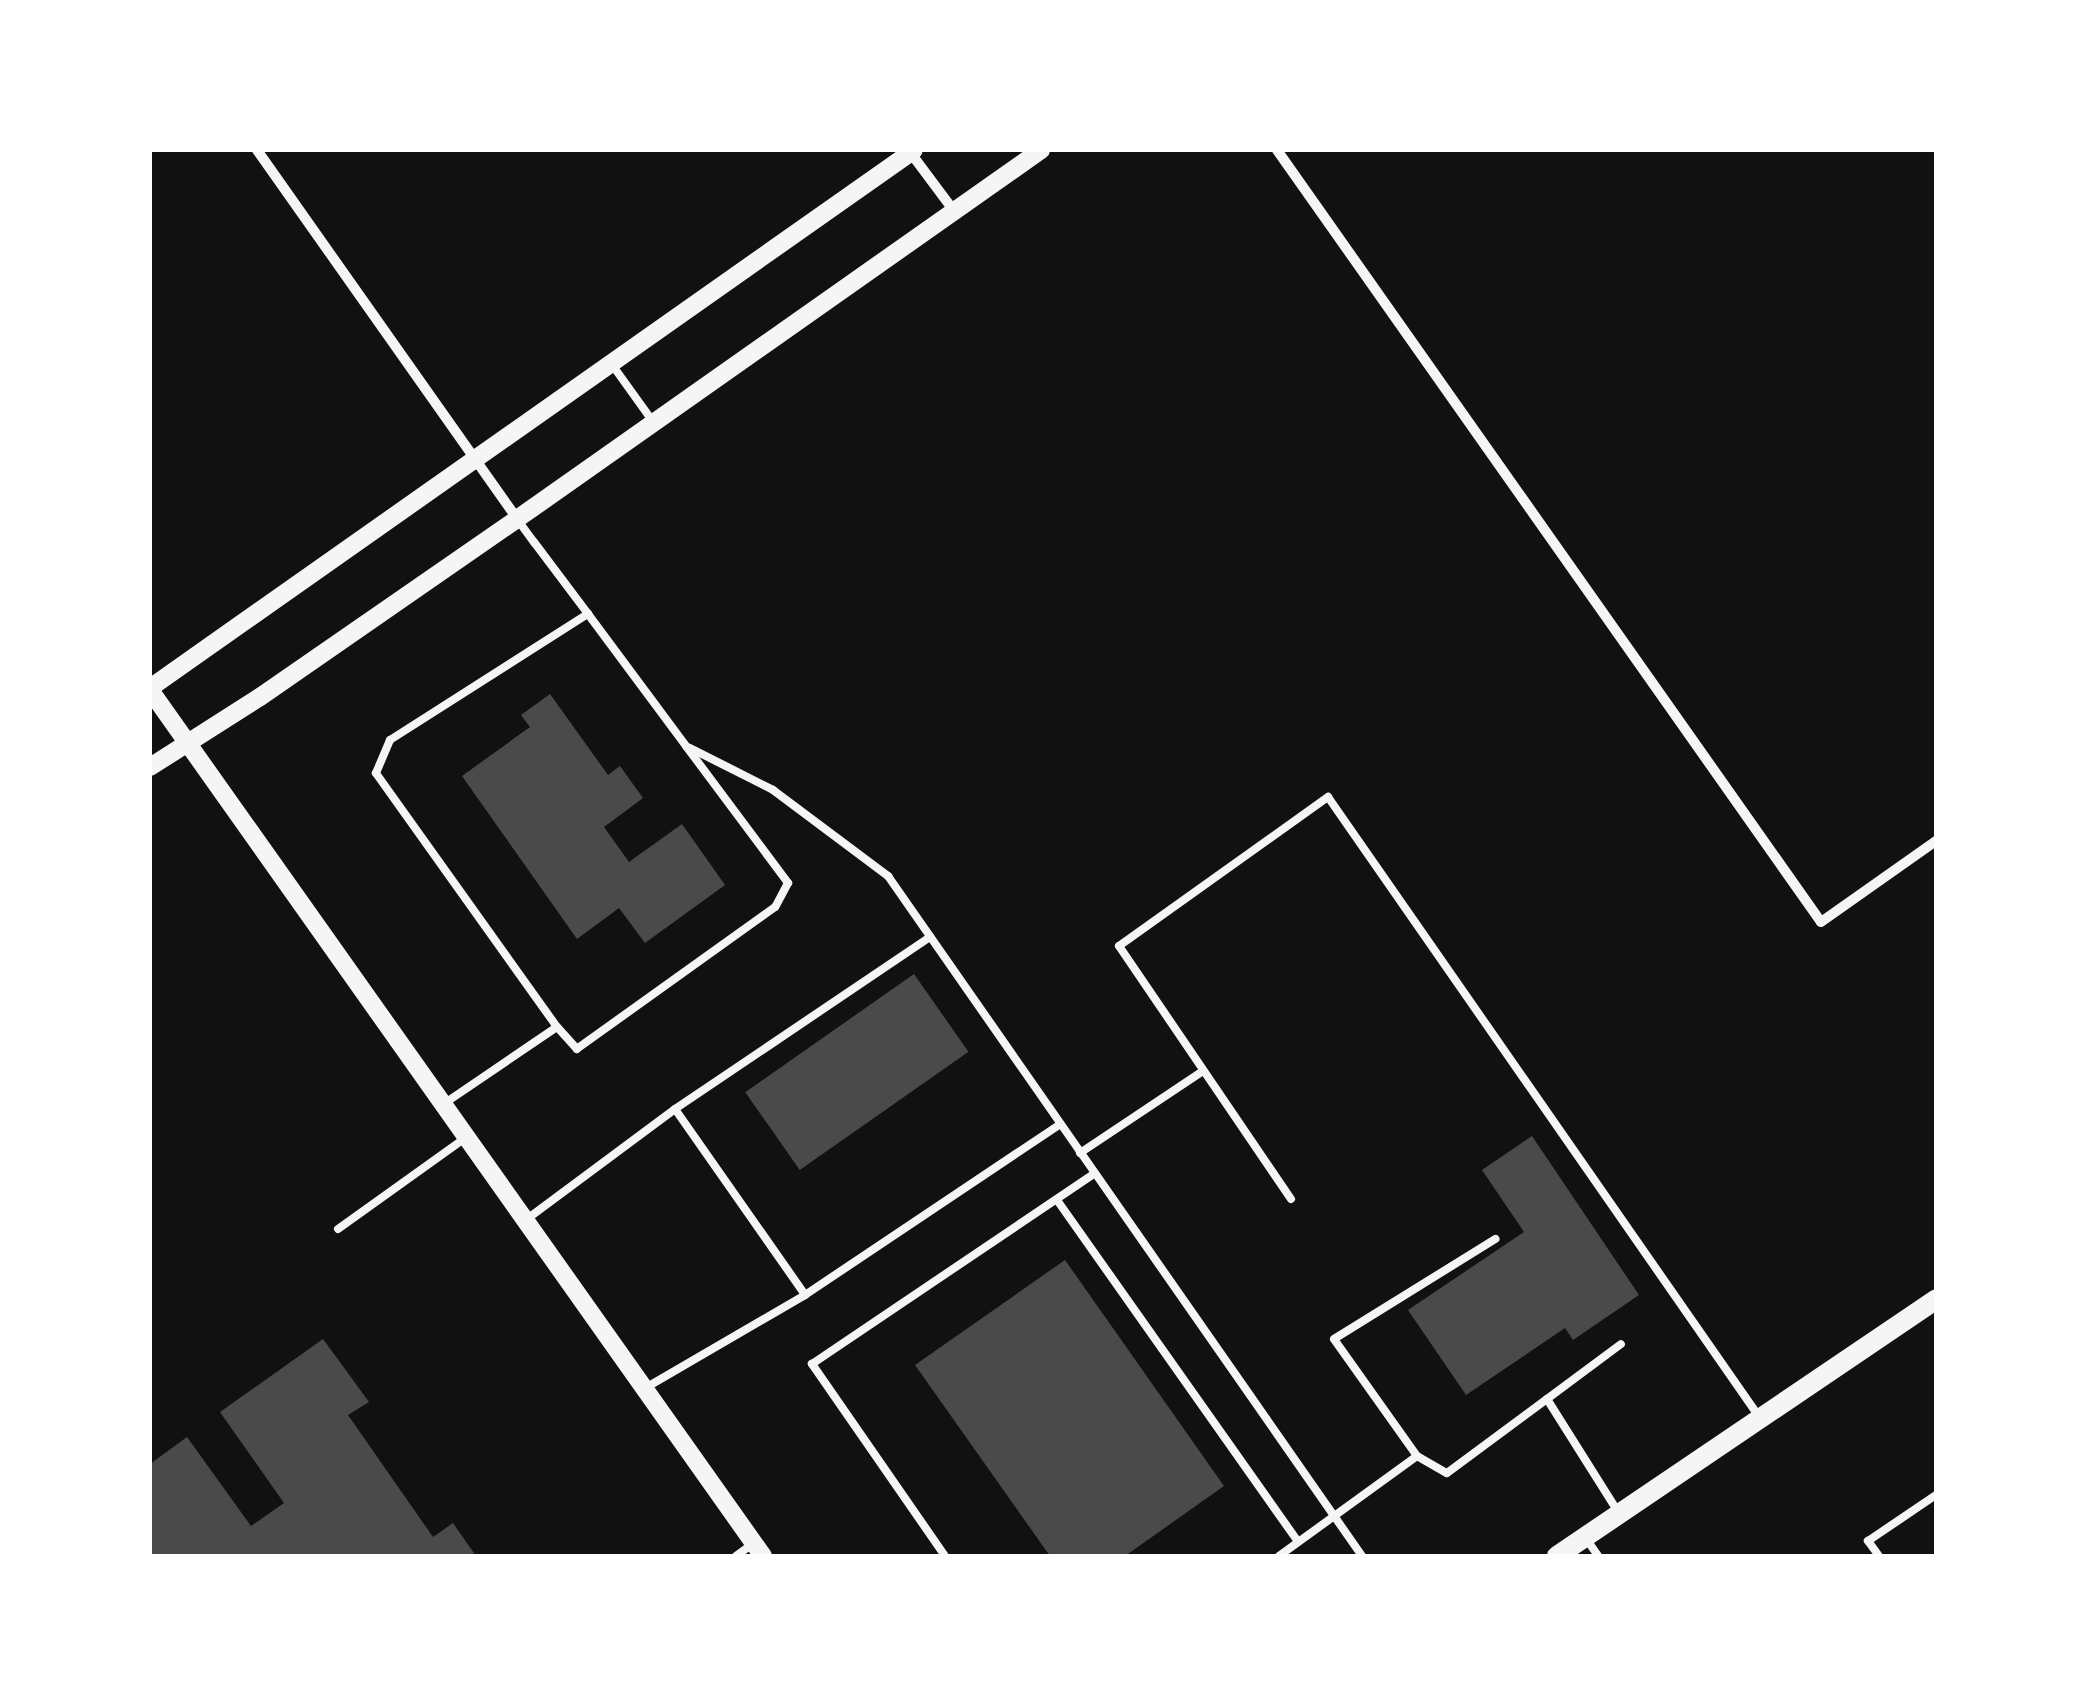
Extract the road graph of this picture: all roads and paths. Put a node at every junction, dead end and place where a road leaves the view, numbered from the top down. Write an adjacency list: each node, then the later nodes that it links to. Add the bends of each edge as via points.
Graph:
1 (257, 150): 8 (street)
2 (1041, 150): 5 (street)
3 (1277, 150): 15 (street, via 1822,922)
4 (911, 151): 5 (street); 6 (street)
5 (954, 212): 7 (street)
6 (610, 362): 7 (lane); 8 (street)
7 (654, 423): 9 (street)
8 (473, 457): 9 (street); 11 (street)
9 (517, 519): 10 (lane); 12 (street)
10 (588, 614): 13 (lane); 17 (lane, via 390,740 376,773)
11 (150, 689): 12 (street)
12 (188, 744): 14 (street); 19 (street)
13 (686, 746): 16 (lane, via 773,790 888,876); 17 (lane, via 788,884 775,907 577,1049)
14 (150, 767)
15 (1936, 841)
16 (930, 937): 20 (lane); 21 (lane)
17 (557, 1028): 19 (lane)
18 (1202, 1071): 23 (lane); 25 (lane); 35 (lane, via 1119,946 1328,797)
19 (442, 1105): 22 (street)
20 (674, 1110): 27 (lane); 30 (lane)
21 (1060, 1124): 23 (lane); 30 (lane)
22 (466, 1138): 27 (street); 28 (lane)
23 (1080, 1153): 24 (lane)
24 (1094, 1174): 26 (lane); 39 (lane)
25 (1291, 1199)
26 (1057, 1200): 41 (lane); 44 (lane, via 812,1364)
27 (524, 1222): 33 (street)
28 (338, 1229)
29 (1496, 1239): 36 (lane, via 1334,1339)
30 (804, 1295): 33 (lane)
31 (1936, 1298): 35 (main road)
32 (1622, 1344): 34 (lane)
33 (643, 1390): 42 (street)
34 (1547, 1399): 36 (lane, via 1447,1473); 38 (lane)
35 (1760, 1418): 38 (main road)
36 (1417, 1456): 39 (lane)
37 (1936, 1495): 49 (lane, via 1868,1541)
38 (1619, 1514): 40 (main road)
39 (1334, 1516): 41 (lane); 46 (lane)
40 (1585, 1537): 47 (main road); 48 (lane)
41 (1298, 1542): 45 (lane)
42 (758, 1550): 43 (lane)
43 (736, 1556)
44 (945, 1556)
45 (1279, 1556)
46 (1362, 1556)
47 (1556, 1556)
48 (1598, 1556)
49 (1879, 1556)

